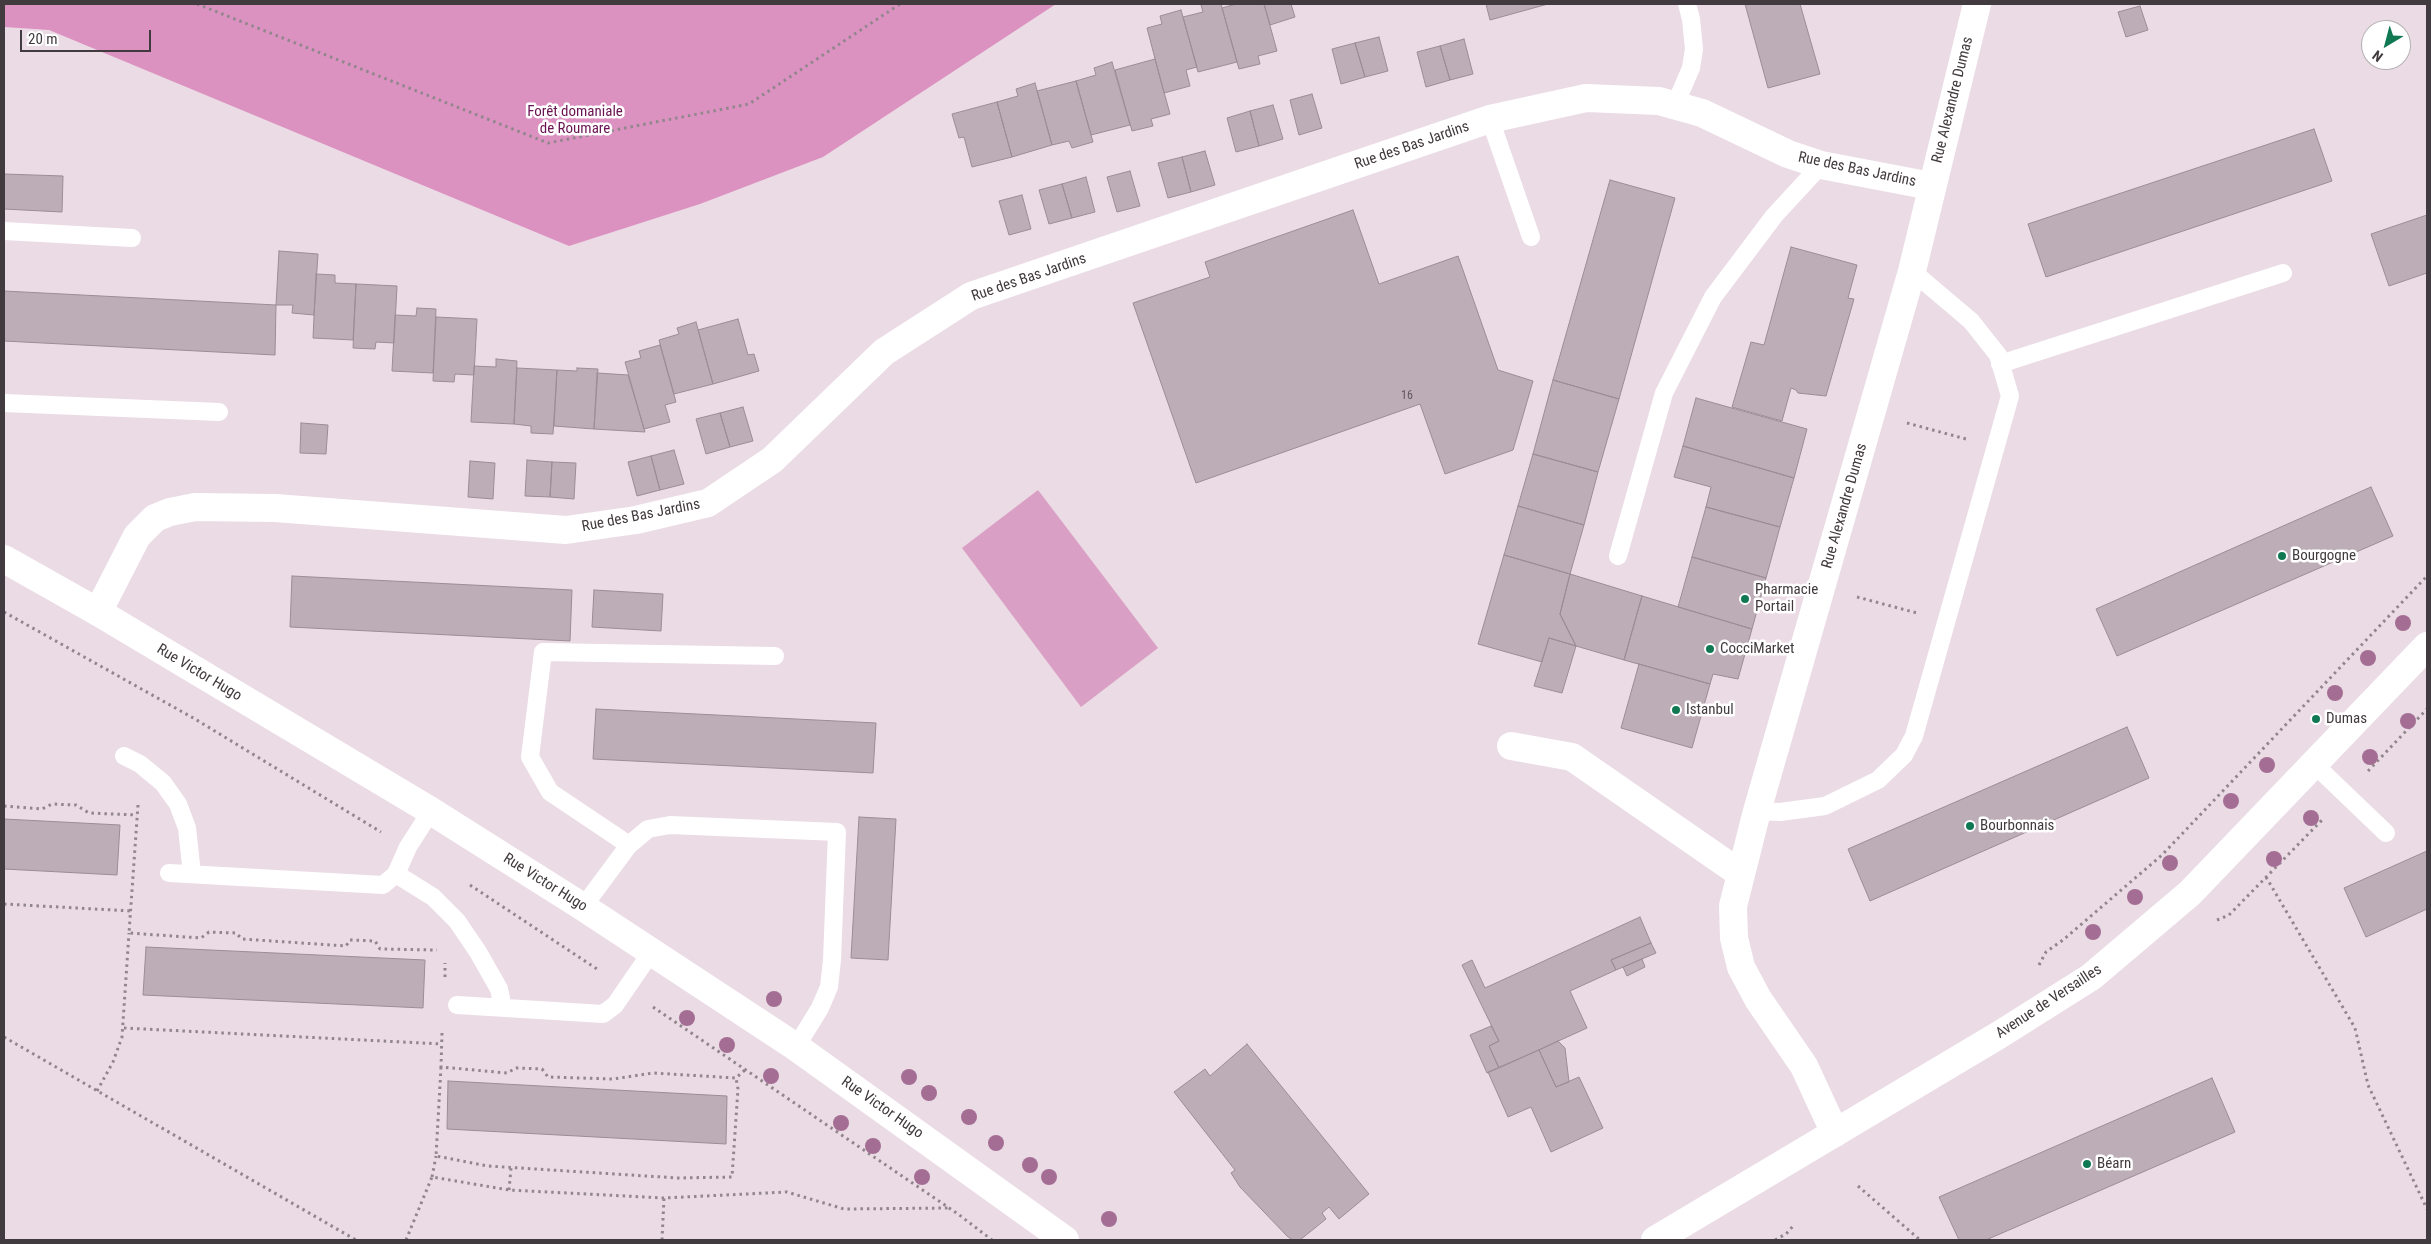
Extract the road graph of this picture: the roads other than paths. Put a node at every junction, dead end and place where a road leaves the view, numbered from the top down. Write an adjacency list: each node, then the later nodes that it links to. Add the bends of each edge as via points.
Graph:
1 (1686, 4): 3 (lane, via 1694,49 1691,68)
2 (1977, 4): 6 (street, Rue Alexandre Dumas)
3 (1675, 105): 4 (street, Rue des Bas Jardins, via 1659,100 1586,98); 5 (street, Rue des Bas Jardins, via 1702,113 1780,151)
4 (1490, 119): 8 (lane); 17 (street, Rue des Bas Jardins, via 971,296 884,352 772,460 708,502 636,520 566,530 275,508 195,507 155,518 137,536)
5 (1821, 165): 6 (street, Rue des Bas Jardins); 15 (lane, via 1774,216 1713,297 1664,393)
6 (1931, 186): 10 (street, Rue Alexandre Dumas)
7 (4, 231): 9 (lane)
8 (1531, 237)
9 (132, 238)
10 (1912, 271): 12 (lane, via 1970,321 1998,355); 24 (street, Rue Alexandre Dumas)
11 (2283, 273): 12 (lane)
12 (2000, 364): 24 (lane, via 2010,396 1914,736 1904,755 1878,780 1825,806 1780,812)
13 (4, 403): 14 (lane)
14 (219, 412)
15 (1618, 556)
16 (4, 559): 17 (street, Rue Victor Hugo)
17 (98, 612): 23 (street, Rue Victor Hugo)
18 (2427, 646): 22 (street, Avenue de Versailles)
19 (775, 656): 26 (lane, via 543,652 530,757 550,792)
20 (1511, 746): 30 (street, via 1572,757)
21 (124, 756): 28 (lane, via 164,783 178,804 187,828)
22 (2314, 764): 25 (lane); 36 (street, Avenue de Versailles, via 2190,893 2091,977)
23 (431, 811): 29 (lane); 31 (street, Rue Victor Hugo)
24 (1757, 811): 30 (street, Rue Alexandre Dumas)
25 (2386, 833)
26 (628, 845): 31 (lane); 35 (lane, via 648,829 670,824 836,832 829,988)
27 (169, 873): 28 (lane)
28 (192, 874): 29 (lane, via 383,885)
29 (396, 874): 34 (lane, via 433,897 457,921 499,989)
30 (1741, 874): 36 (street, Rue Alexandre Dumas, via 1733,906 1734,938 1741,966 1758,999 1804,1066)
31 (583, 907): 32 (street, Rue Victor Hugo)
32 (652, 952): 34 (lane, via 615,1005 604,1014); 35 (street, Rue Victor Hugo)
33 (456, 1005): 34 (lane)
34 (503, 1008)
35 (796, 1046): 37 (street, Rue Victor Hugo)
36 (1835, 1133): 38 (street, Avenue de Versailles)
37 (1065, 1240)
38 (1655, 1240)

